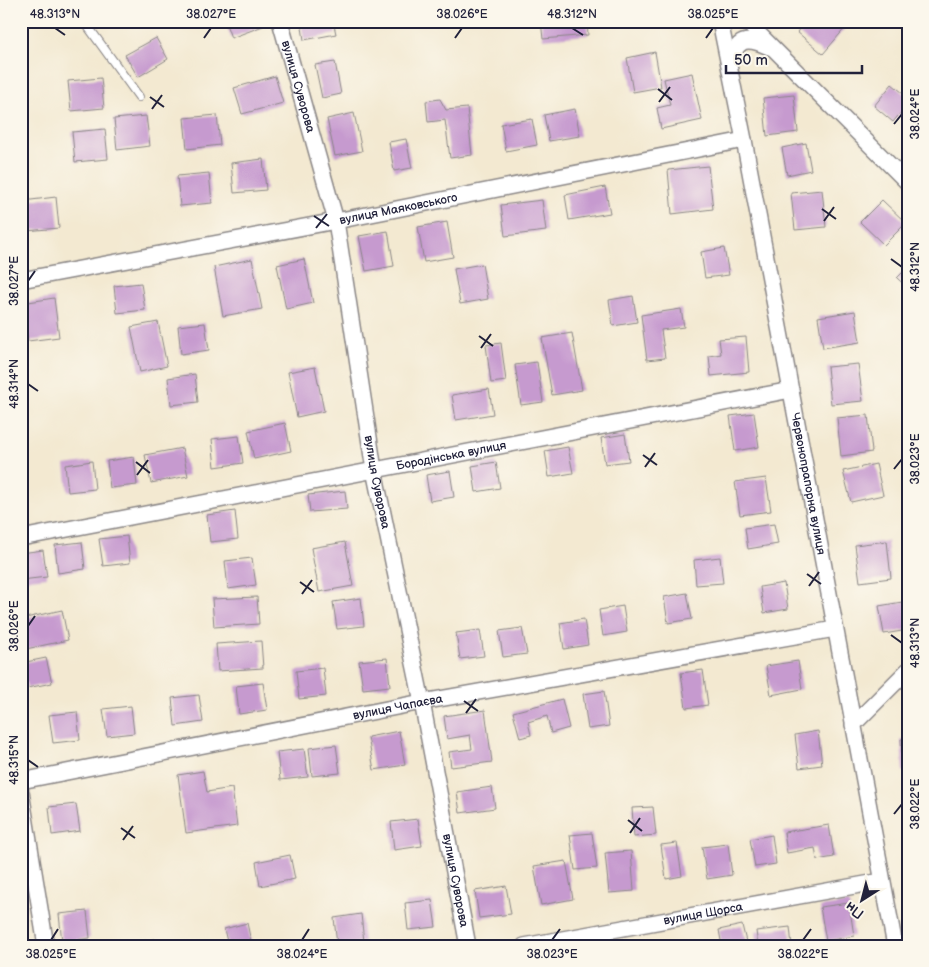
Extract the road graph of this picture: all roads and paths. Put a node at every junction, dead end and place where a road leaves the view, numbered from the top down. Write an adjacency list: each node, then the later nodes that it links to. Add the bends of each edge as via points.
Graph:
1 (84, 21): 7 (lane)
2 (280, 21): 10 (street, вулиця Суворова)
3 (720, 21): 6 (street, Червонопрапорна вулиця)
4 (746, 21): 5 (street)
5 (774, 50): 6 (street, via 750,41 742,42 736,46); 9 (street)
6 (729, 63): 8 (street, Червонопрапорна вулиця)
7 (138, 97)
8 (744, 140): 10 (street, вулиця Маяковського); 12 (street, Червонопрапорна вулиця)
9 (906, 179)
10 (336, 221): 11 (street, вулиця Маяковського); 13 (street, вулиця Суворова)
11 (21, 280)
12 (791, 390): 13 (street, Бородінська вулиця); 15 (street, Червонопрапорна вулиця)
13 (374, 470): 14 (street, Бородінська вулиця); 17 (street, вулиця Суворова)
14 (21, 538)
15 (835, 629): 17 (street, вулиця Чапаєва); 18 (street, Червонопрапорна вулиця)
16 (908, 670): 18 (street)
17 (422, 702): 19 (street, вулиця Чапаєва); 23 (street, вулиця Суворова)
18 (853, 725): 21 (street, Червонопрапорна вулиця)
19 (21, 781)
20 (21, 792): 22 (street)
21 (882, 881): 24 (street, вулиця Щорса); 25 (street, Червонопрапорна вулиця)
22 (46, 946)
23 (468, 946)
24 (524, 946)
25 (895, 946)

